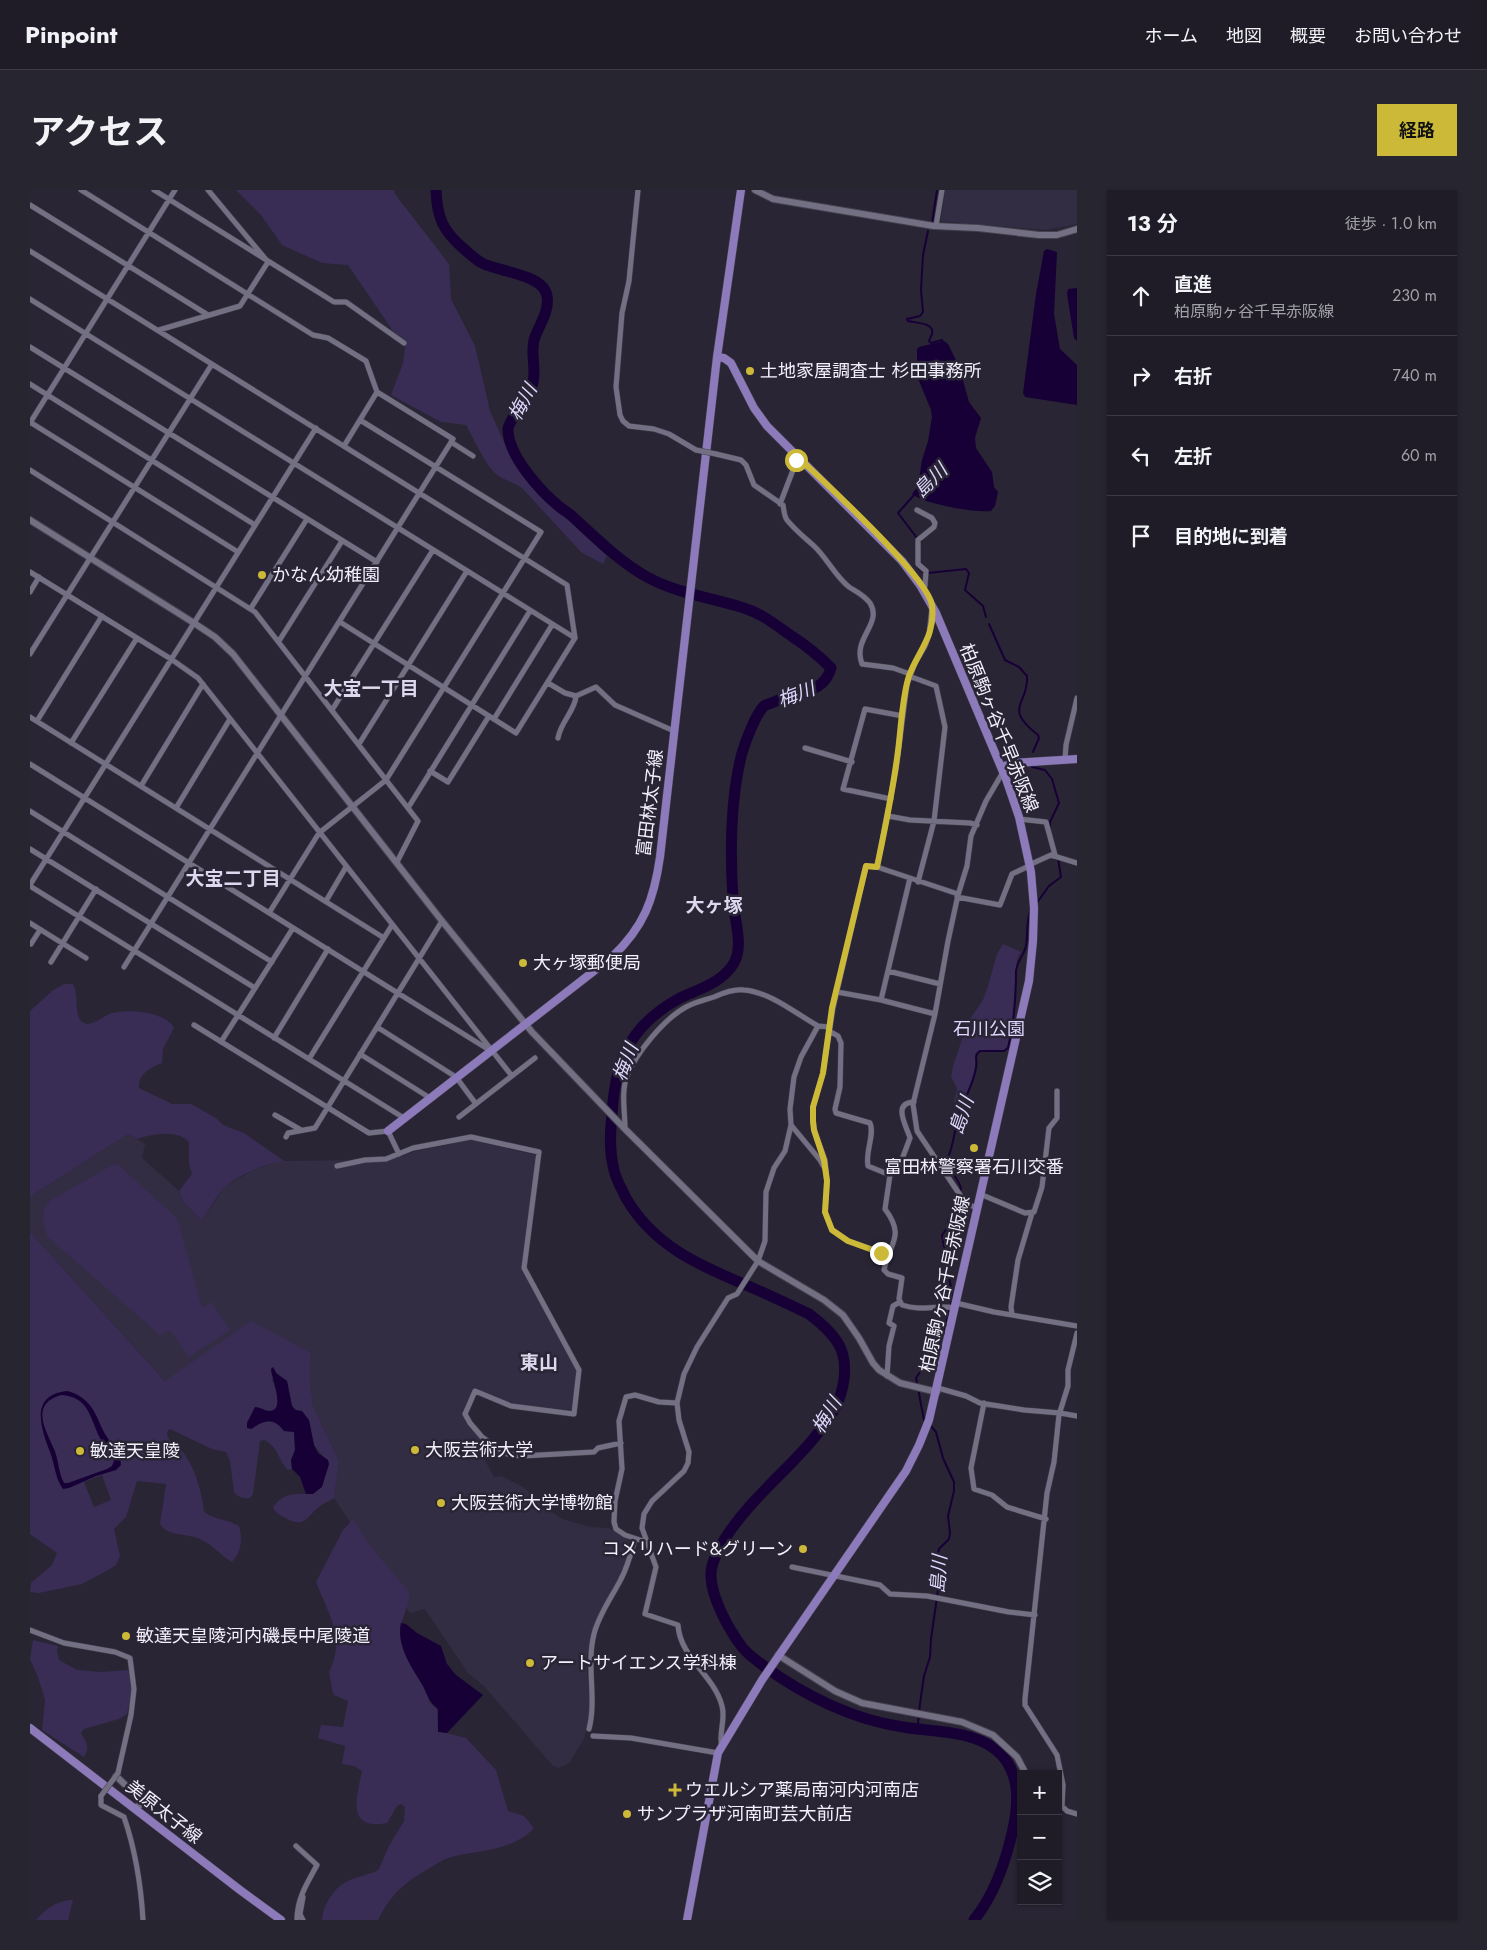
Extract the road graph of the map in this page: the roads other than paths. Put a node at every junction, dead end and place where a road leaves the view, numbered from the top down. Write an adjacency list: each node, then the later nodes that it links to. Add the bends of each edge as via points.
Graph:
1 (81, 190): 13 (street)
2 (154, 190): 9 (street)
3 (175, 190): 9 (street)
4 (208, 190): 15 (street)
5 (638, 190): 47 (street, bridge, via 616,387 620,415 629,426 654,429 696,450 741,460 754,485)
6 (741, 190): 25 (main road)
7 (756, 190): 11 (street, via 773,200)
8 (942, 190): 11 (street)
9 (169, 200): 13 (street); 15 (street)
10 (30, 205): 16 (street)
11 (936, 226): 12 (street, via 1039,235 1057,235)
12 (1077, 229)
13 (149, 232): 16 (street); 17 (street)
14 (30, 251): 19 (street)
15 (268, 262): 17 (street); 23 (street, via 334,302 346,302)
16 (128, 265): 19 (street); 20 (street)
17 (247, 293): 20 (street, via 240,306); 29 (street, via 313,335 328,338 366,362)
18 (30, 299): 22 (street)
19 (107, 299): 21 (street); 22 (street)
20 (208, 315): 21 (street)
21 (159, 330): 26 (street)
22 (85, 334): 27 (street); 31 (street)
23 (404, 342)
24 (30, 347): 27 (street)
25 (717, 358): 39 (main road, 柏原駒ヶ谷千早赤阪線, via 731,363 760,417); 97 (main road, 富田林太子線)
26 (212, 364): 31 (street); 34 (street)
27 (64, 368): 30 (street); 35 (street)
28 (30, 384): 30 (street)
29 (376, 392): 32 (street); 36 (street, via 453,439)
30 (48, 395): 33 (street); 40 (street)
31 (190, 399): 35 (street); 41 (street)
32 (360, 420): 37 (street); 42 (street)
33 (30, 423): 44 (street)
34 (316, 428): 37 (street); 41 (street)
35 (169, 433): 40 (street); 46 (street)
36 (451, 442): 38 (street); 42 (street)
37 (344, 446): 45 (street)
38 (473, 456)
39 (798, 457): 47 (street); 64 (main road, 柏原駒ヶ谷千早赤阪線, via 902,561)
40 (152, 461): 44 (street); 52 (street)
41 (294, 464): 46 (street); 53 (street)
42 (436, 467): 45 (street); 58 (street, via 541,532)
43 (30, 470): 51 (street)
44 (135, 487): 51 (street); 56 (street)
45 (419, 494): 53 (street); 58 (street)
46 (272, 497): 49 (street); 52 (street)
47 (780, 504): 82 (street, via 785,518 871,605 872,625 860,644 862,664 893,668)
48 (917, 510): 64 (street, via 935,522 934,527 918,540 918,564 926,573)
49 (307, 519): 54 (street); 69 (street)
50 (30, 520): 57 (street)
51 (113, 522): 57 (street); 63 (street)
52 (255, 525): 56 (street)
53 (398, 528): 55 (street); 59 (street)
54 (342, 540): 59 (street); 77 (street)
55 (433, 550): 60 (street); 78 (street)
56 (238, 552): 63 (street)
57 (90, 558): 67 (street); 72 (street)
58 (525, 559): 66 (street); 76 (street, via 567,585)
59 (377, 562): 73 (street)
60 (467, 571): 66 (street); 81 (street)
61 (30, 572): 62 (street)
62 (39, 577): 65 (street); 67 (street)
63 (217, 586): 69 (street); 72 (street)
64 (922, 588): 68 (main road, 柏原駒ヶ谷千早赤阪線)
65 (30, 592)
66 (503, 594): 70 (street); 86 (street)
67 (68, 595): 71 (street); 79 (street)
68 (932, 604): 82 (street, via 929,635); 108 (main road, 柏原駒ヶ谷千早赤阪線)
69 (251, 608): 77 (street)
70 (530, 611): 74 (street); 89 (street)
71 (102, 616): 75 (street); 96 (street)
72 (194, 622): 80 (street); 91 (street, via 233,654)
73 (340, 622): 78 (street); 83 (street)
74 (552, 624): 76 (street); 94 (street)
75 (137, 638): 80 (street); 99 (street)
76 (575, 638): 84 (street)
77 (279, 641): 83 (street)
78 (374, 644): 81 (street); 90 (street)
79 (30, 654)
80 (172, 659): 85 (street); 107 (street)
81 (408, 665): 86 (street); 100 (street)
82 (909, 675): 92 (street); 120 (street, via 936,686 945,727)
83 (306, 676): 90 (street); 91 (street)
84 (548, 683): 87 (street); 94 (street, via 516,733)
85 (203, 684): 95 (street); 111 (street)
86 (444, 688): 89 (street); 110 (street)
87 (576, 696): 97 (street, via 596,687 614,705); 98 (street)
88 (1077, 698): 104 (street)
89 (471, 704): 94 (street); 109 (street)
90 (332, 710): 100 (street)
91 (281, 714): 102 (street); 114 (street)
92 (903, 716): 105 (street, via 865,709); 113 (street)
93 (30, 717): 96 (street)
94 (492, 717): 109 (street, via 448,782)
95 (230, 719): 102 (street); 115 (street)
96 (37, 721): 99 (street)
97 (674, 731): 170 (main road, 富田林太子線, via 656,882 645,915 621,948)
98 (558, 738)
99 (71, 742): 107 (street)
100 (359, 744): 110 (street)
101 (805, 748): 105 (street)
102 (257, 753): 122 (street); 124 (street)
103 (1077, 759): 104 (main road)
104 (1065, 760): 108 (main road, via 1014,763)
105 (852, 762): 113 (street, via 844,789)
106 (30, 764): 112 (street)
107 (106, 764): 111 (street); 112 (street)
108 (1002, 770): 119 (main road, 柏原駒ヶ谷千早赤阪線); 121 (street)
109 (430, 772): 116 (street)
110 (386, 780): 114 (street); 116 (street)
111 (141, 786): 115 (street)
112 (85, 798): 123 (street); 129 (street)
113 (891, 799): 118 (street)
114 (354, 806): 124 (street); 128 (street)
115 (176, 808): 122 (street)
116 (408, 808): 128 (street, via 418,821)
117 (30, 811): 123 (street)
118 (888, 816): 120 (street); 133 (street)
119 (1020, 819): 126 (street, via 1046,822); 131 (main road, 柏原駒ヶ谷千早赤阪線)
120 (934, 821): 121 (street); 136 (street)
121 (977, 825): 139 (street, via 971,836)
122 (210, 829): 129 (street); 135 (street)
123 (64, 832): 127 (street); 140 (street)
124 (319, 833): 132 (street); 135 (street)
125 (30, 849): 127 (street)
126 (1055, 855): 130 (street); 131 (street, via 1048,855)
127 (46, 859): 137 (street); 138 (street)
128 (397, 862): 144 (street)
129 (189, 863): 140 (street); 142 (street)
130 (1077, 863)
131 (1029, 865): 139 (street, via 1012,874 1000,905); 200 (main road, 柏原駒ヶ谷千早赤阪線, via 1034,926 1029,981)
132 (346, 867): 141 (street); 147 (street)
133 (877, 867): 134 (street); 164 (street, via 866,866)
134 (910, 878): 136 (street); 161 (street)
135 (291, 880): 141 (street); 142 (street)
136 (918, 882): 139 (street)
137 (30, 885): 143 (street)
138 (96, 889): 143 (street); 146 (street)
139 (958, 895): 162 (street)
140 (168, 896): 146 (street); 158 (street)
141 (326, 902): 150 (street)
142 (269, 913): 148 (street)
143 (79, 916): 152 (street); 154 (street)
144 (442, 921): 156 (street); 170 (street)
145 (30, 923): 149 (street)
146 (151, 923): 154 (street); 163 (street)
147 (392, 925): 150 (street); 156 (street)
148 (293, 928): 153 (street); 158 (street)
149 (40, 930): 151 (street); 152 (street)
150 (384, 938): 160 (street)
151 (31, 944)
152 (63, 944): 155 (street); 157 (street)
153 (328, 949): 160 (street); 174 (street)
154 (134, 950): 159 (street); 168 (street)
155 (86, 958)
156 (419, 960): 165 (street); 176 (street)
157 (51, 962)
158 (272, 962): 163 (street)
159 (124, 967)
160 (364, 971): 165 (street); 179 (street)
161 (888, 971): 162 (street); 166 (street)
162 (940, 984): 167 (street)
163 (255, 988): 168 (street)
164 (836, 992): 166 (street); 173 (street)
165 (398, 993): 172 (street); 176 (street)
166 (881, 1000): 167 (street)
167 (935, 1014): 185 (street)
168 (238, 1015): 174 (street); 175 (street)
169 (194, 1025): 175 (street)
170 (526, 1025): 176 (main road, 富田林太子線); 192 (street)
171 (818, 1026): 173 (street); 191 (street, via 794,1077); 192 (street, via 755,991 741,989 723,993 686,1007 674,1014 640,1051 627,1076)
172 (377, 1027): 177 (street); 181 (street)
173 (829, 1029): 198 (street, via 813,1116); 199 (street, via 841,1043 836,1113 870,1123 868,1166)
174 (274, 1038): 179 (street)
175 (221, 1042): 187 (street)
176 (490, 1051): 180 (street); 181 (main road, 富田林太子線)
177 (360, 1054): 182 (street); 184 (street)
178 (535, 1058): 180 (street)
179 (309, 1059): 182 (street)
180 (512, 1076): 186 (street)
181 (456, 1077): 184 (main road, 富田林太子線); 186 (street)
182 (343, 1080): 187 (street); 190 (street)
183 (1057, 1091): 202 (street, via 1057,1118 1049,1128 1042,1187)
184 (430, 1098): 190 (main road, 富田林太子線)
185 (914, 1102): 199 (street, via 906,1103 900,1112 910,1143 898,1170); 201 (street, via 917,1131 957,1192 967,1204)
186 (476, 1104): 189 (street)
187 (327, 1108): 193 (street, via 314,1128); 194 (street, via 369,1133)
188 (275, 1115): 193 (street)
189 (459, 1117)
190 (404, 1118): 194 (main road, 富田林太子線)
191 (791, 1125): 198 (street); 204 (street, via 785,1151 774,1168 766,1192 765,1242)
192 (625, 1129): 204 (street)
193 (301, 1130): 195 (street, via 288,1133)
194 (388, 1132): 196 (street)
195 (286, 1137)
196 (399, 1154): 197 (street); 216 (street, via 413,1148 471,1137 539,1152 524,1268 579,1370 574,1414 511,1406 475,1391 465,1414 482,1437 507,1454 594,1452 598,1448)
197 (337, 1166)
198 (826, 1172): 203 (street, via 825,1212 832,1230 848,1241)
199 (890, 1175): 203 (street, via 885,1209 895,1224 895,1232)
200 (980, 1194): 201 (main road, 柏原駒ヶ谷千早赤阪線); 202 (street)
201 (977, 1208): 206 (main road, 柏原駒ヶ谷千早赤阪線)
202 (1032, 1213): 207 (street, via 1018,1260)
203 (889, 1255): 205 (street, via 884,1270 902,1278)
204 (758, 1261): 210 (street, via 843,1315 873,1363); 212 (street, via 739,1291 728,1298 697,1347 684,1374)
205 (900, 1302): 206 (street, via 908,1307 927,1309); 210 (street, via 893,1306 889,1323 894,1326 889,1346)
206 (956, 1305): 207 (street); 211 (main road, 柏原駒ヶ谷千早赤阪線)
207 (1012, 1314): 208 (street)
208 (1077, 1326)
209 (1077, 1333): 214 (street)
210 (888, 1376): 211 (street, via 906,1385)
211 (937, 1390): 213 (street, via 966,1396); 221 (main road, 柏原駒ヶ谷千早赤阪線, via 924,1434 906,1471)
212 (677, 1403): 216 (street, via 635,1395 626,1397 619,1421); 219 (street, via 689,1452 688,1463 644,1514 642,1528)
213 (984, 1404): 214 (street); 217 (street, via 971,1468 974,1489 992,1495 1007,1507)
214 (1060, 1412): 215 (street); 217 (street)
215 (1077, 1416)
216 (621, 1443): 218 (street, via 622,1469 614,1522 616,1529)
217 (1046, 1519): 222 (street)
218 (635, 1539): 219 (street); 226 (street, via 622,1578 594,1633 590,1666 593,1704)
219 (646, 1542): 228 (street, via 656,1567 645,1614 678,1625 682,1645 713,1687 722,1705)
220 (792, 1567): 221 (street)
221 (834, 1574): 222 (street, via 880,1585 890,1594 927,1596); 224 (main road, 柏原駒ヶ谷千早赤阪線)
222 (1035, 1614): 232 (street, via 1025,1705 1057,1755 1063,1785 1062,1806)
223 (30, 1630): 230 (street, via 64,1643 115,1652 130,1658 134,1689)
224 (777, 1657): 228 (main road, 柏原駒ヶ谷千早赤阪線); 229 (street, via 862,1703 962,1722 993,1735 1017,1757)
225 (30, 1728): 231 (main road, 美原太子線)
226 (589, 1729)
227 (593, 1736): 228 (street)
228 (720, 1751): 239 (main road, 柏原駒ヶ谷千早赤阪線)
229 (1024, 1770)
230 (117, 1774): 231 (street, via 141,1800 142,1804); 236 (street, bridge, via 102,1796 101,1805 124,1818)
231 (134, 1808): 237 (main road, 美原太子線)
232 (1077, 1814)
233 (296, 1846): 234 (street, via 318,1866)
234 (301, 1895): 235 (street); 238 (street, via 300,1914)
235 (297, 1917)
236 (143, 1920)
237 (280, 1920)
238 (303, 1920)
239 (687, 1920)

